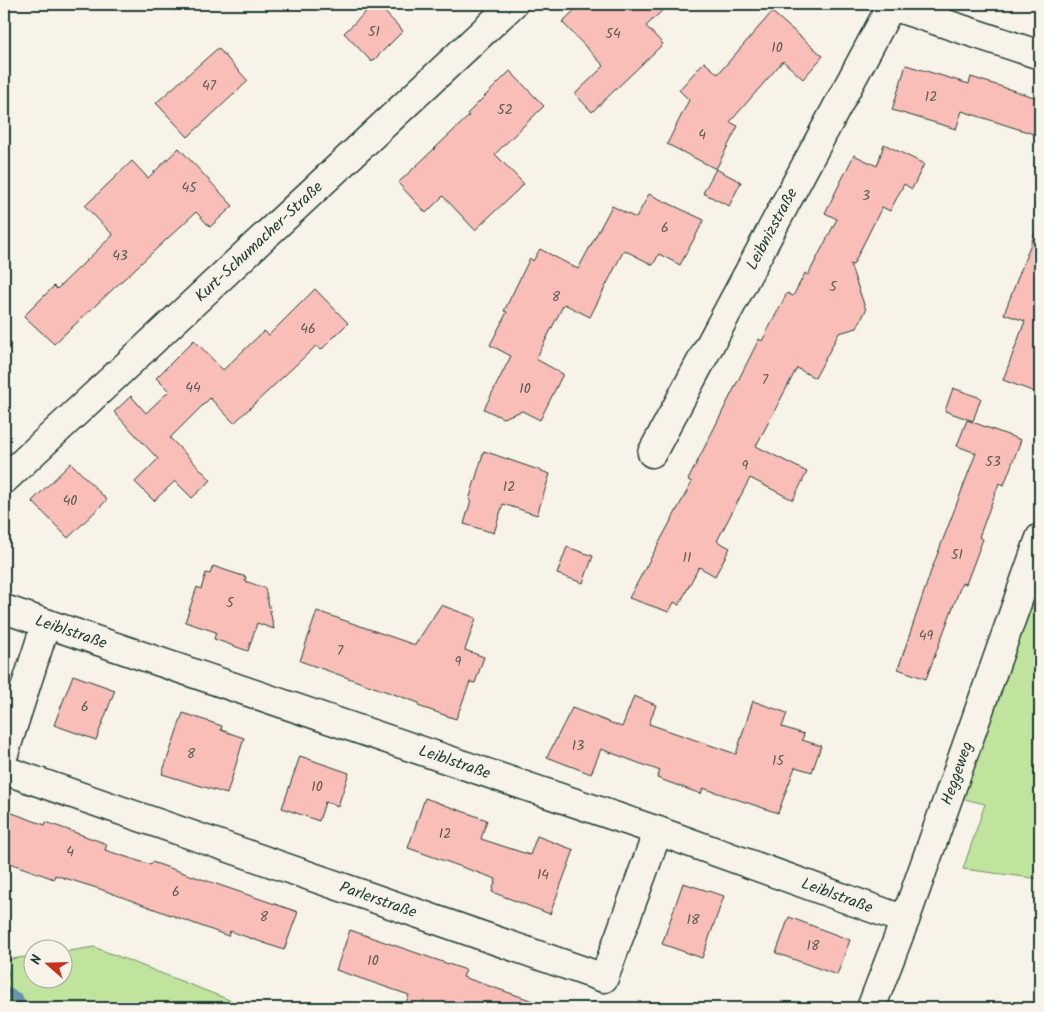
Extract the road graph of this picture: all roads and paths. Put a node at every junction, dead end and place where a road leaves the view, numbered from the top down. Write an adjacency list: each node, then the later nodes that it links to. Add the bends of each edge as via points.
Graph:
1 (513, 4): 5 (street, Kurt-Schumacher-Straße)
2 (888, 5): 3 (street); 4 (street, Leibnizstraße)
3 (1040, 55)
4 (652, 453)
5 (4, 480)
6 (1040, 538): 12 (street, Heggeweg)
7 (4, 609): 8 (street, Leiblstraße)
8 (46, 623): 9 (street); 11 (street, Leiblstraße)
9 (4, 754)
10 (4, 770): 11 (street, Parlerstraße, via 604,978)
11 (658, 831): 12 (street, Leiblstraße)
12 (905, 920): 13 (street, Heggeweg)
13 (871, 1008)

